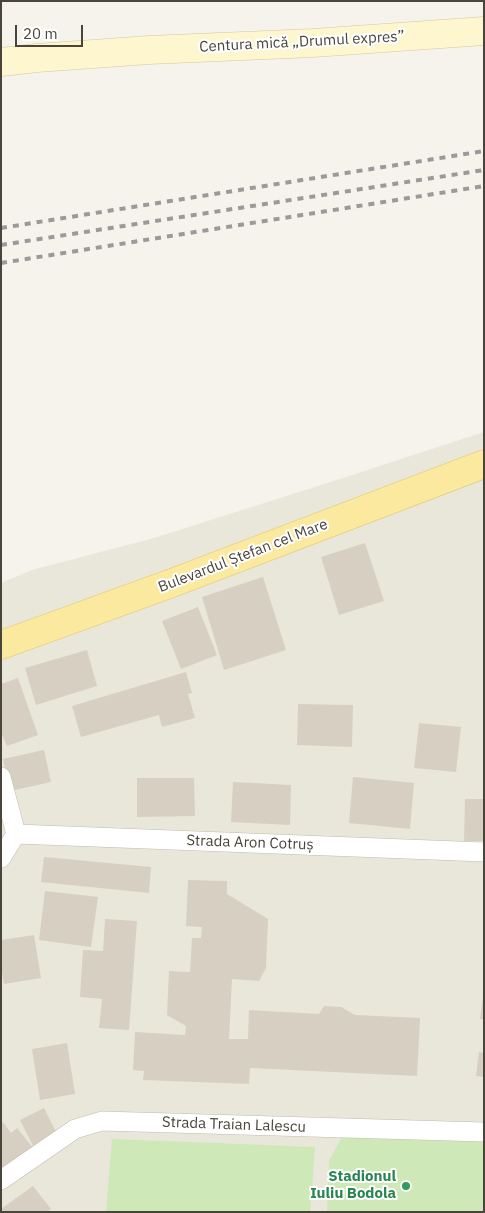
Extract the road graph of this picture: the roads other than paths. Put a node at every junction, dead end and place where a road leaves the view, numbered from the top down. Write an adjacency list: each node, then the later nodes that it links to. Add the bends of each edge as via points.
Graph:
1 (484, 31): 2 (main road, Centura mică „Drumul expres”)
2 (1, 62)
3 (484, 464): 4 (main road, Bulevardul Ștefan cel Mare)
4 (1, 645)
5 (1, 777): 6 (street)
6 (16, 834): 7 (street, Strada Aron Cotruș); 8 (street)
7 (484, 852)
8 (1, 858)
9 (484, 1132): 10 (street, Strada Traian Lalescu, via 102,1121 75,1129)
10 (1, 1180)

